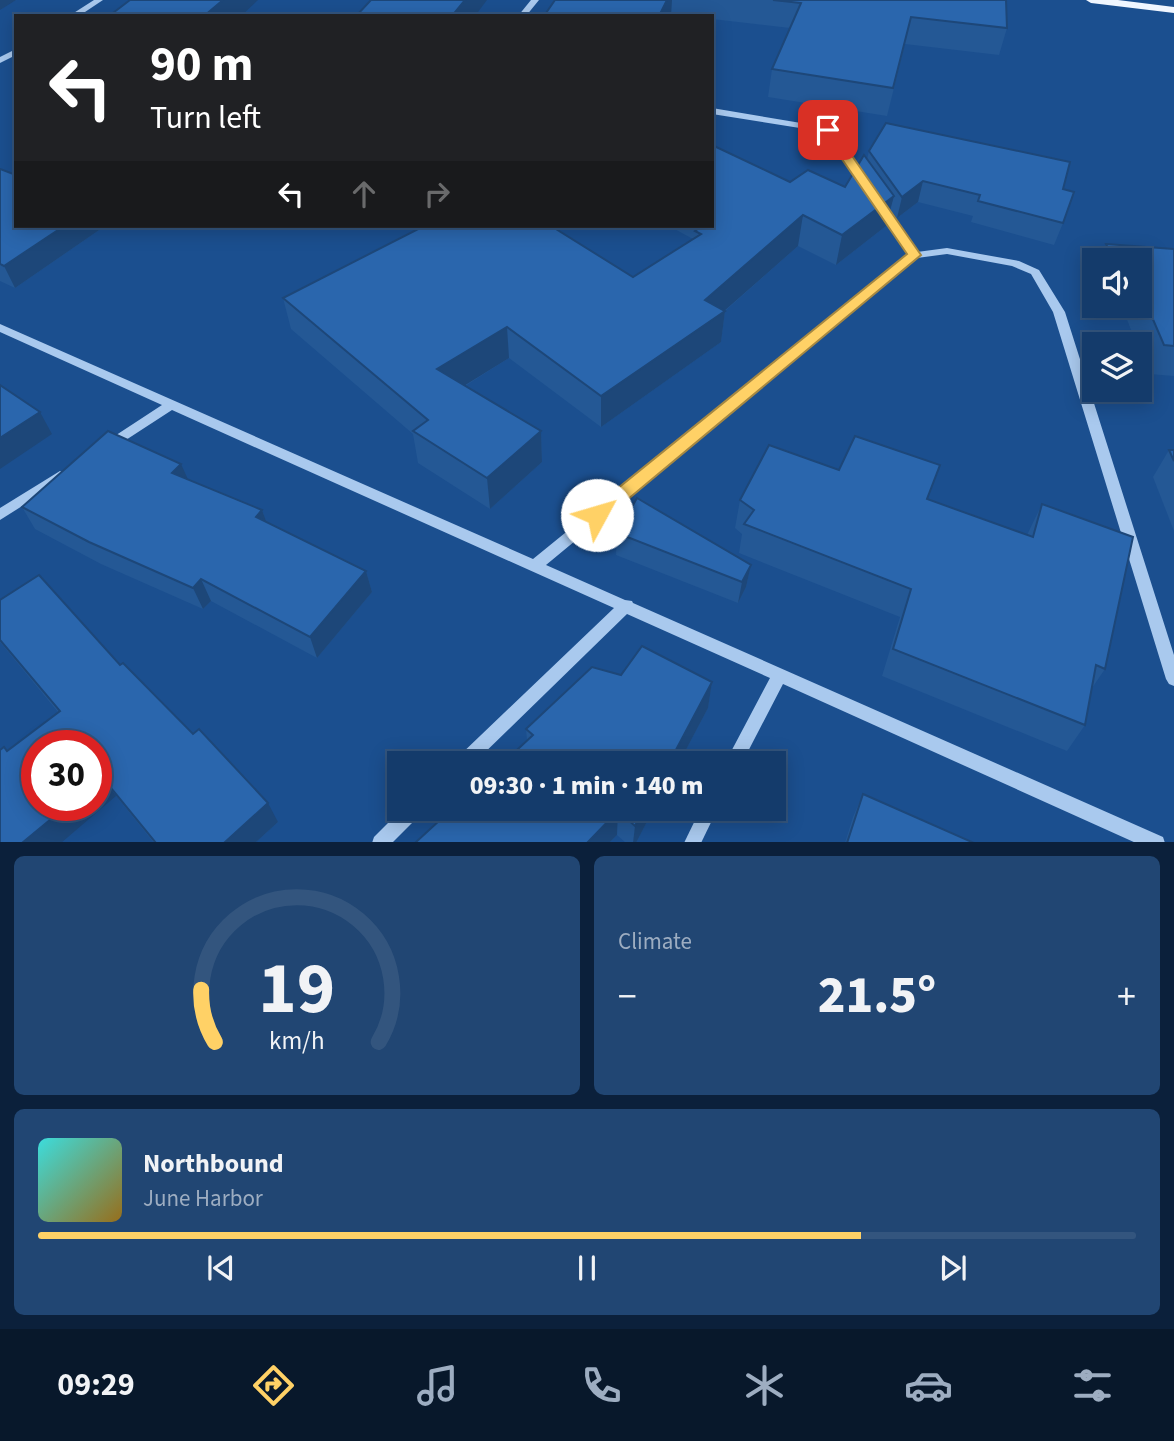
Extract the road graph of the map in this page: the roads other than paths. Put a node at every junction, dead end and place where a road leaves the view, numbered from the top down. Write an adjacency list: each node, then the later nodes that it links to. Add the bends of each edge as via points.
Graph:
1 (99, 0): 5 (street)
2 (535, 0): 6 (street)
3 (1091, 0): 4 (main road)
4 (1174, 10)
5 (76, 14)
6 (524, 14)
7 (714, 111): 8 (street, via 828,130)
8 (867, 186)
9 (875, 198): 10 (street)
10 (914, 255): 16 (street); 19 (street, via 969,253 1035,272 1059,313)
11 (0, 328): 12 (street)
12 (172, 404): 13 (street); 16 (street)
13 (92, 456)
14 (69, 471): 15 (street)
15 (0, 515)
16 (536, 565): 17 (street)
17 (627, 605): 18 (street); 20 (street)
18 (780, 674): 21 (street); 26 (street)
19 (1174, 678)
20 (475, 751)
21 (739, 751)
22 (402, 821): 24 (street)
23 (703, 821): 25 (street)
24 (380, 842)
25 (692, 842)
26 (1157, 842)

